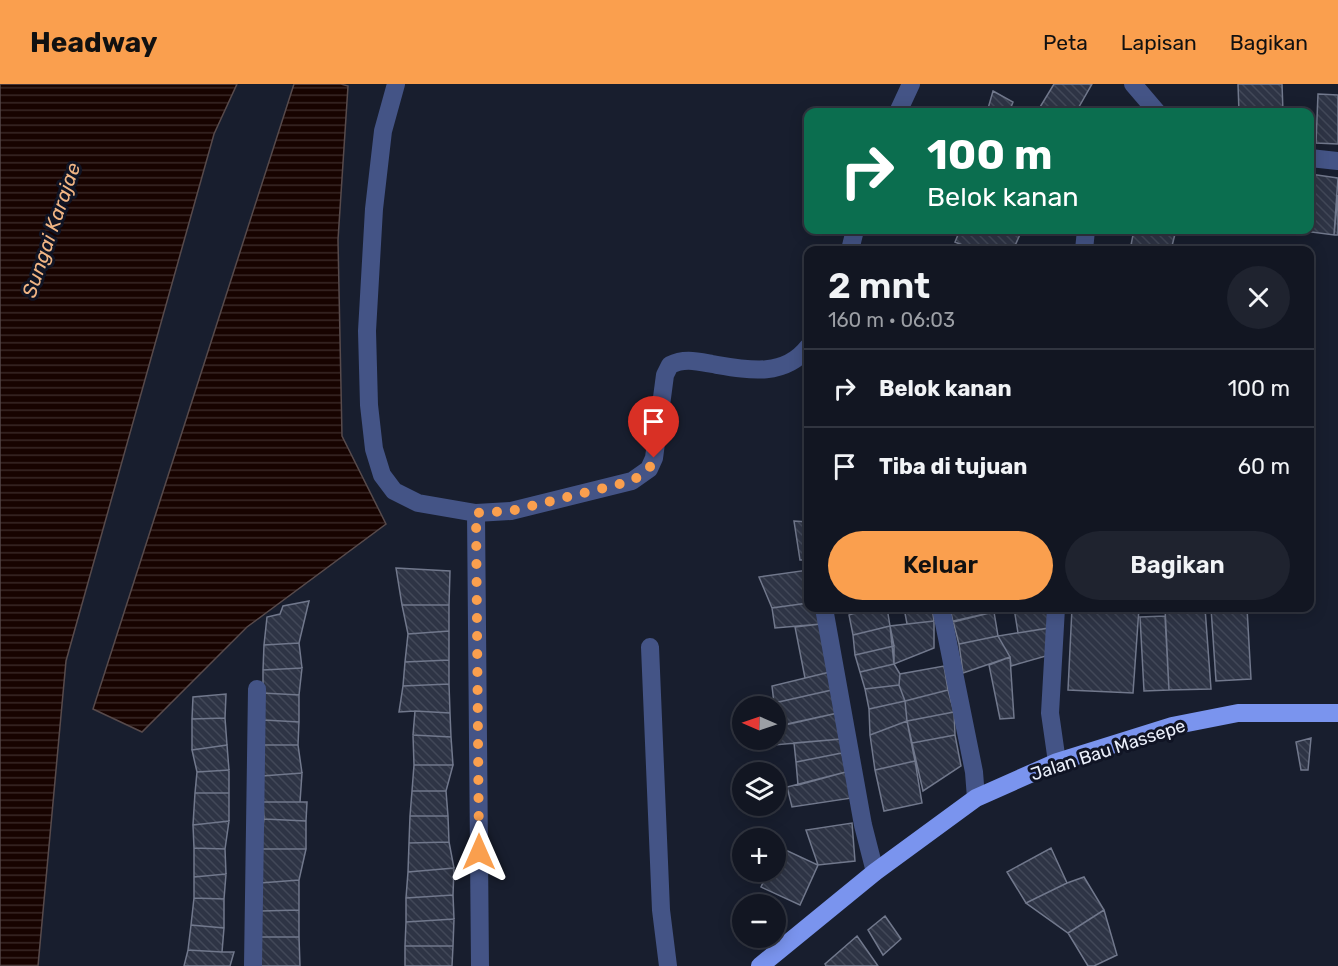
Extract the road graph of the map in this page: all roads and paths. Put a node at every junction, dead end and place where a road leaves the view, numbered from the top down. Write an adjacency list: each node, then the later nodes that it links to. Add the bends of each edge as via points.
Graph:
1 (396, 84): 9 (street, via 383,131 374,209 367,331 374,449 382,475 394,491 418,503)
2 (910, 84): 4 (street)
3 (1133, 84): 5 (street)
4 (900, 108)
5 (1154, 108)
6 (1314, 158): 7 (street)
7 (1338, 161)
8 (804, 352): 9 (street, via 795,362 765,370 688,360 676,362 665,375 654,458 643,475 511,511)
9 (476, 513): 20 (street)
10 (825, 612): 18 (street)
11 (942, 612): 17 (street)
12 (1056, 612): 16 (street, via 1050,713)
13 (650, 647): 21 (street, via 661,910)
14 (257, 689): 19 (street)
15 (1338, 713): 16 (highway, Jalan Bau Massepe, via 1238,713 1172,726)
16 (1057, 762): 17 (highway, Jalan Bau Massepe)
17 (976, 798): 18 (highway, Jalan Bau Massepe)
18 (874, 872): 22 (highway, Jalan Bau Massepe)
19 (253, 966)
20 (480, 966)
21 (668, 966)
22 (760, 966)

